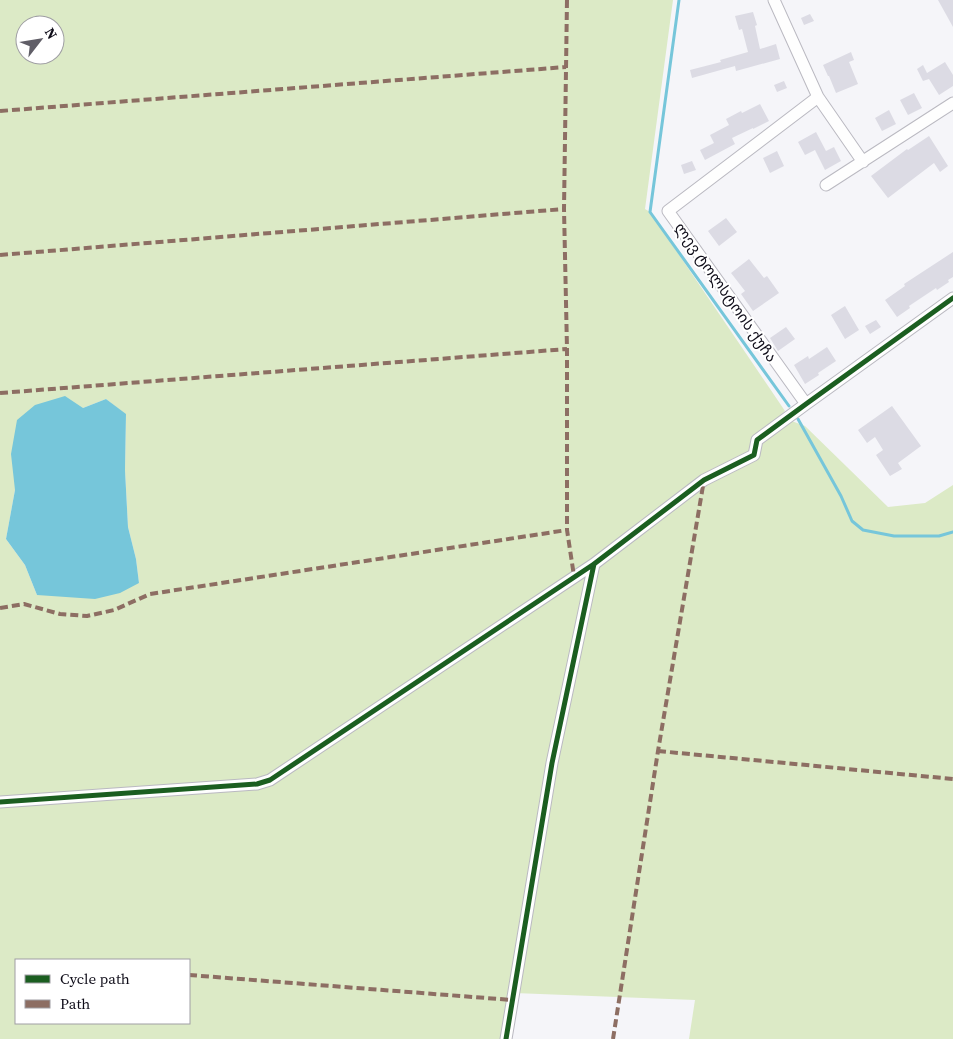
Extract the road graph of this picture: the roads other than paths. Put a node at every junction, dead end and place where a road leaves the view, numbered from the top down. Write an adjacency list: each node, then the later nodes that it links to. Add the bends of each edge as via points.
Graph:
1 (774, 0): 2 (street)
2 (818, 97): 4 (street); 7 (street, ლევ ტოლსტოის ქუჩა, via 668,211)
3 (953, 102): 4 (street)
4 (863, 162): 5 (street)
5 (826, 185)
6 (953, 298): 7 (street)
7 (806, 404): 8 (street, via 757,440 754,455 704,480)
8 (594, 564): 9 (street, via 270,780 257,784); 10 (street, via 552,763)
9 (0, 802)
10 (506, 1039)

